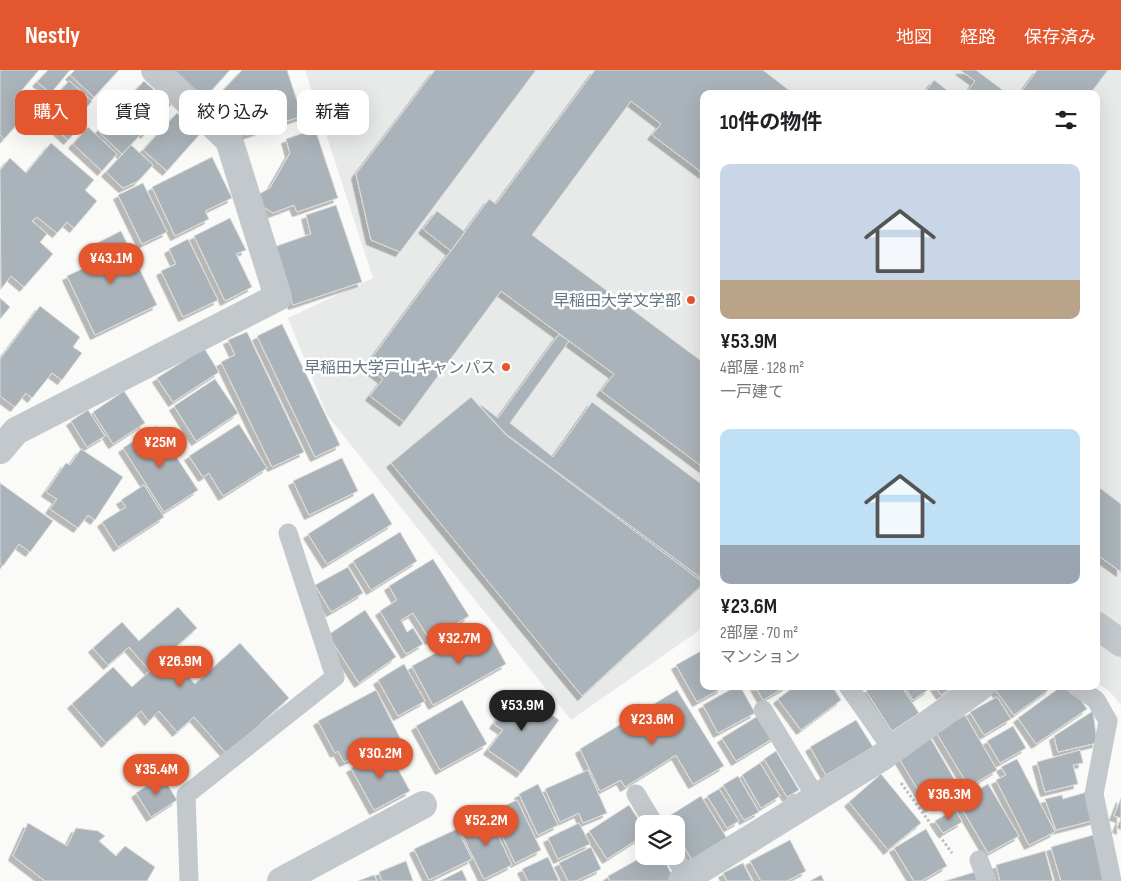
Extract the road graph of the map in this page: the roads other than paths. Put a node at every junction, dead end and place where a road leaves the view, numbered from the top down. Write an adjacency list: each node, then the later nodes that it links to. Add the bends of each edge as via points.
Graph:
1 (155, 70): 2 (street, via 229,140 278,297)
2 (5, 433)
3 (288, 533): 17 (lane, via 335,677 186,795)
4 (1100, 628): 5 (street)
5 (1121, 643)
6 (850, 690): 10 (lane)
7 (975, 690): 10 (street)
8 (1082, 690): 20 (lane, via 1096,700 1108,721 1094,794)
9 (763, 710): 12 (lane)
10 (887, 753): 12 (street)
11 (636, 794): 14 (lane)
12 (816, 797): 16 (street)
13 (423, 806): 18 (street)
14 (649, 815)
15 (979, 860): 19 (lane)
16 (681, 871)
17 (189, 881)
18 (282, 881)
19 (987, 881)
20 (1112, 881)

